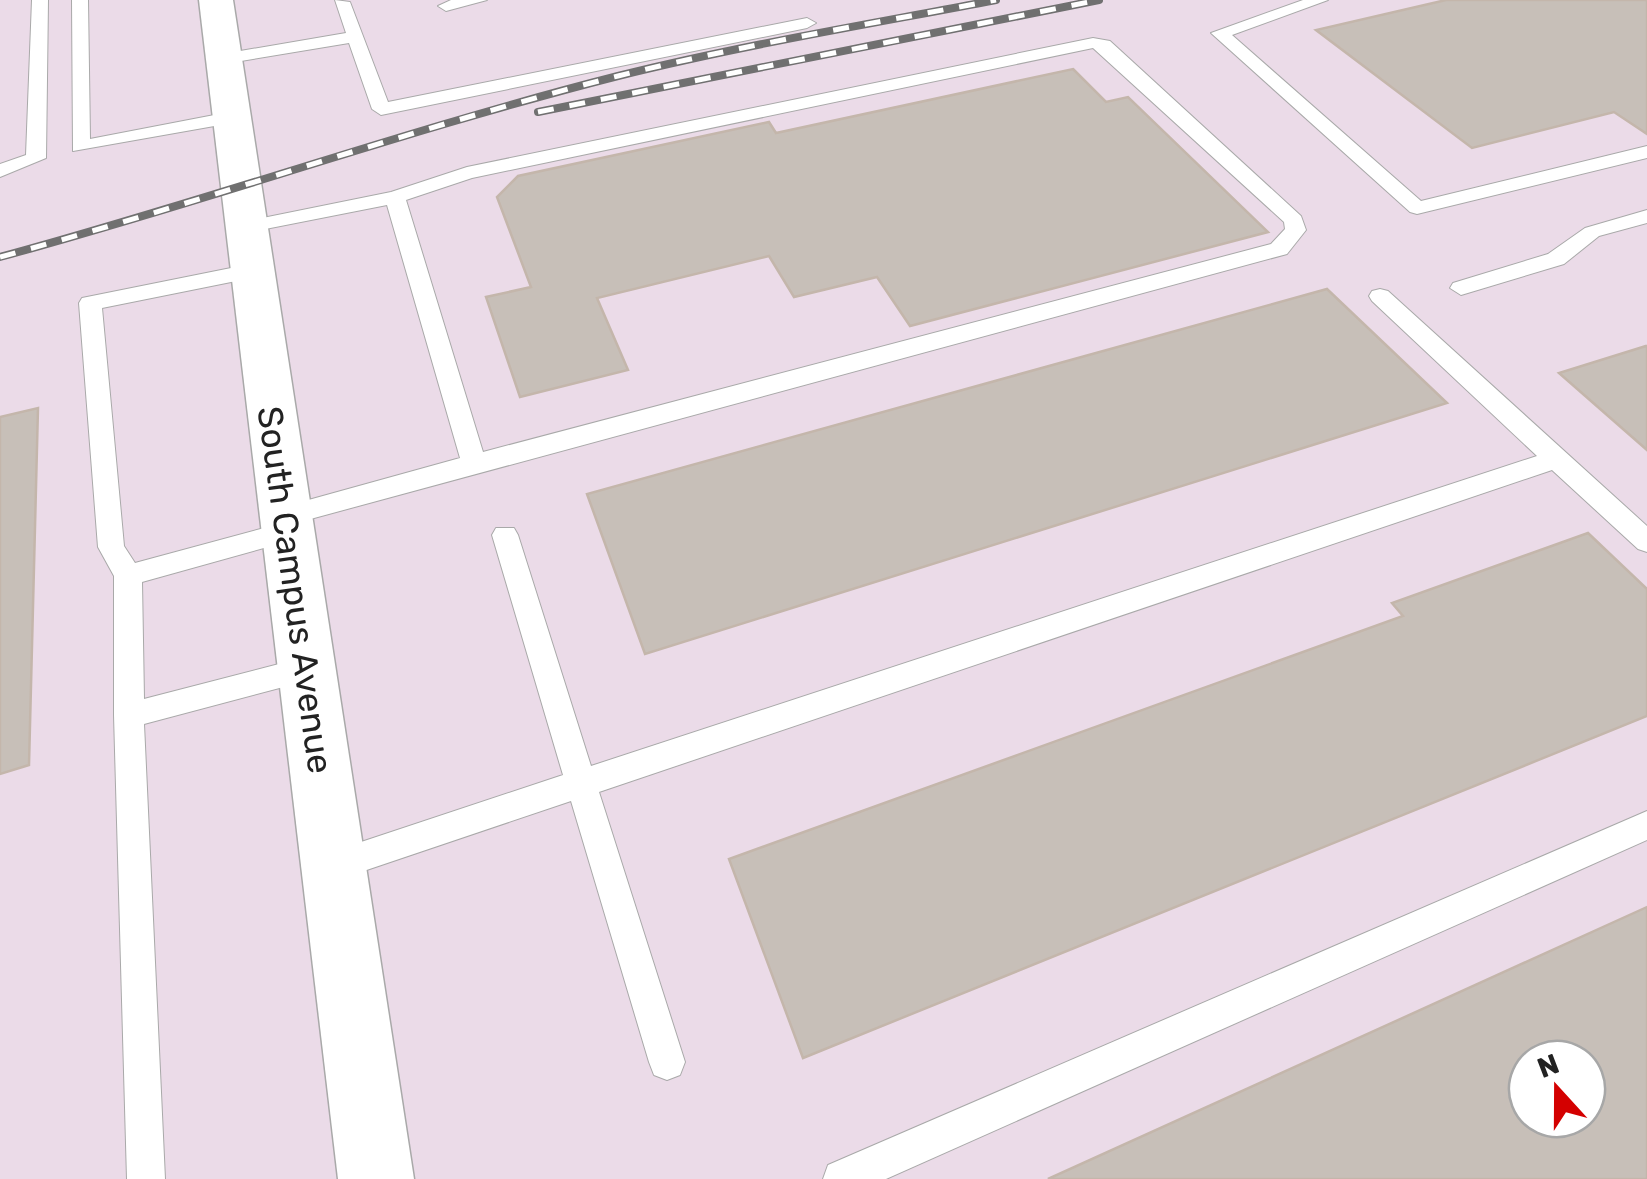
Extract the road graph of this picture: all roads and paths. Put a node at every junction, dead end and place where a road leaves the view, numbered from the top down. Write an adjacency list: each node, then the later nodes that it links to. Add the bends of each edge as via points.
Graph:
1 (40, 0): 14 (lane)
2 (80, 0): 12 (lane)
3 (216, 0): 10 (street, South Campus Avenue)
4 (478, 0): 7 (lane)
5 (1320, 0): 13 (lane, via 1220,33 1418,208)
6 (342, 2): 9 (lane)
7 (446, 6)
8 (807, 23): 9 (lane, via 381,109)
9 (356, 37): 10 (lane)
10 (223, 59): 11 (street, South Campus Avenue)
11 (230, 118): 12 (lane); 18 (street, South Campus Avenue)
12 (80, 147): 14 (lane)
13 (1647, 152)
14 (36, 158): 15 (lane)
15 (0, 171)
16 (395, 197): 18 (lane); 22 (lane); 22 (lane, via 467,173 1093,43 1104,45 1294,220 1296,230 1279,249)
17 (1647, 216): 19 (lane, via 1592,232 1556,260)
18 (248, 249): 23 (street, South Campus Avenue); 26 (lane, via 90,303 111,547)
19 (1461, 288)
20 (1380, 296): 21 (lane)
21 (1556, 459): 25 (lane); 29 (lane)
22 (474, 464): 23 (lane)
23 (286, 524): 26 (lane); 27 (street, South Campus Avenue)
24 (505, 535): 29 (lane)
25 (1647, 542)
26 (128, 575): 28 (lane)
27 (306, 669): 28 (lane); 31 (street, South Campus Avenue)
28 (129, 715): 34 (lane)
29 (584, 782): 31 (lane); 32 (lane)
30 (1647, 825): 35 (lane)
31 (334, 866): 33 (street, South Campus Avenue)
32 (666, 1062)
33 (367, 1176)
34 (146, 1179)
35 (842, 1179)

